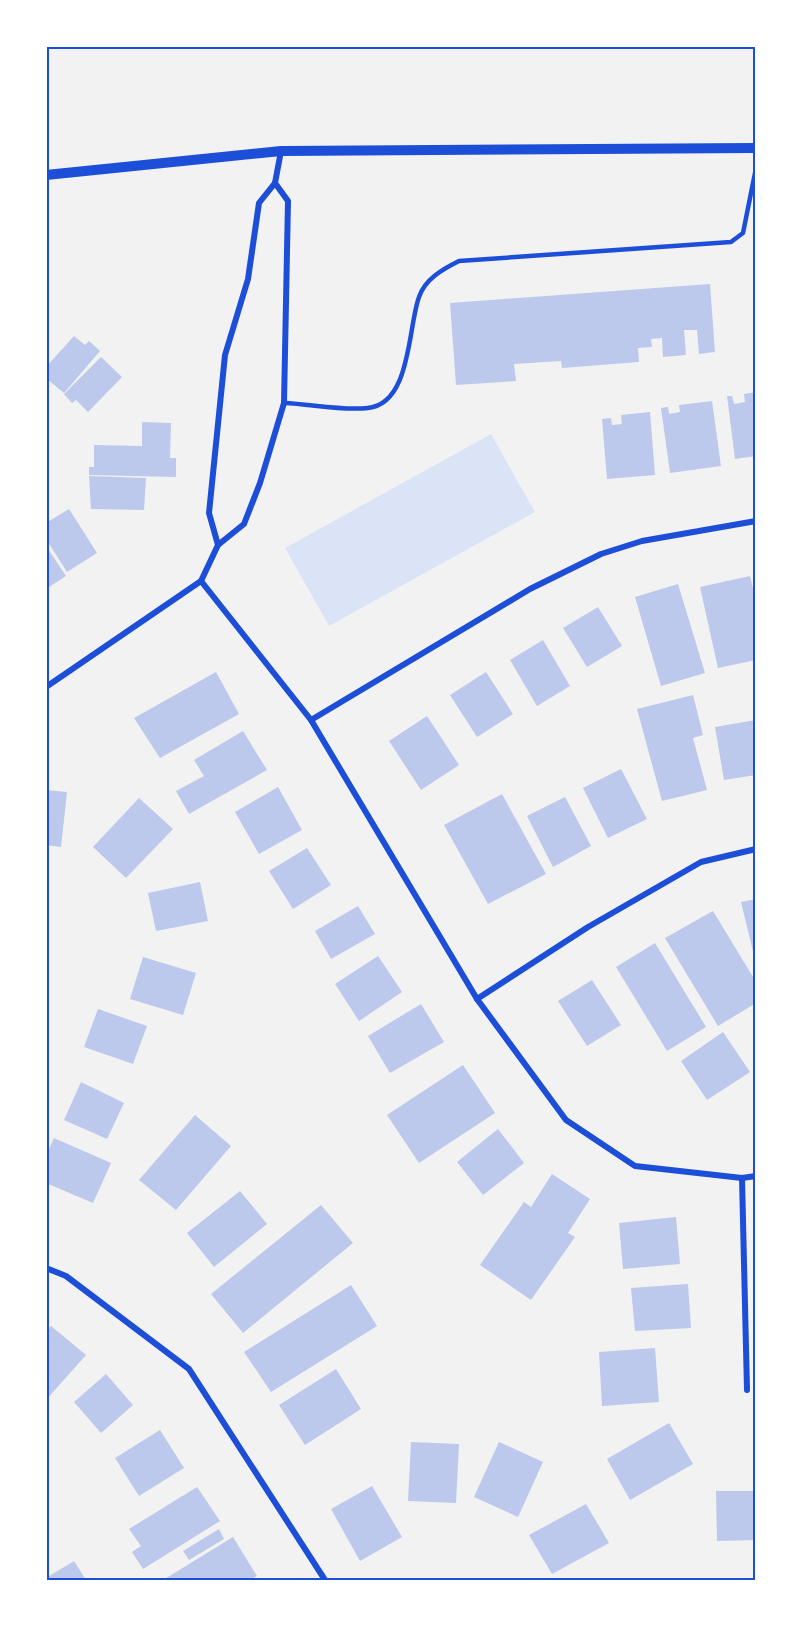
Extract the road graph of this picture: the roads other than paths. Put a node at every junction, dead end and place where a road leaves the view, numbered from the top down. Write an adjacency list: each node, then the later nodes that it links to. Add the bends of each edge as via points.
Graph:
1 (756, 148): 2 (street)
2 (280, 151): 4 (street); 5 (street)
3 (756, 168): 6 (lane, via 743,233 731,242 459,261 436,273 419,295 400,381 386,400 369,408)
4 (46, 175)
5 (275, 183): 6 (street, via 288,201); 8 (street, via 259,203 248,279 225,355 209,513)
6 (284, 403): 8 (street, via 261,483 244,524)
7 (756, 521): 11 (street, via 642,541 601,554 530,588)
8 (218, 545): 9 (street)
9 (201, 581): 10 (street); 11 (street)
10 (46, 687)
11 (311, 720): 13 (street)
12 (756, 849): 13 (street, via 701,862 588,927)
13 (477, 999): 15 (street, via 566,1120 576,1127 635,1166)
14 (756, 1176): 15 (street)
15 (742, 1178): 17 (street)
16 (46, 1268): 18 (street, via 66,1276 189,1369)
17 (747, 1390)
18 (325, 1581)

